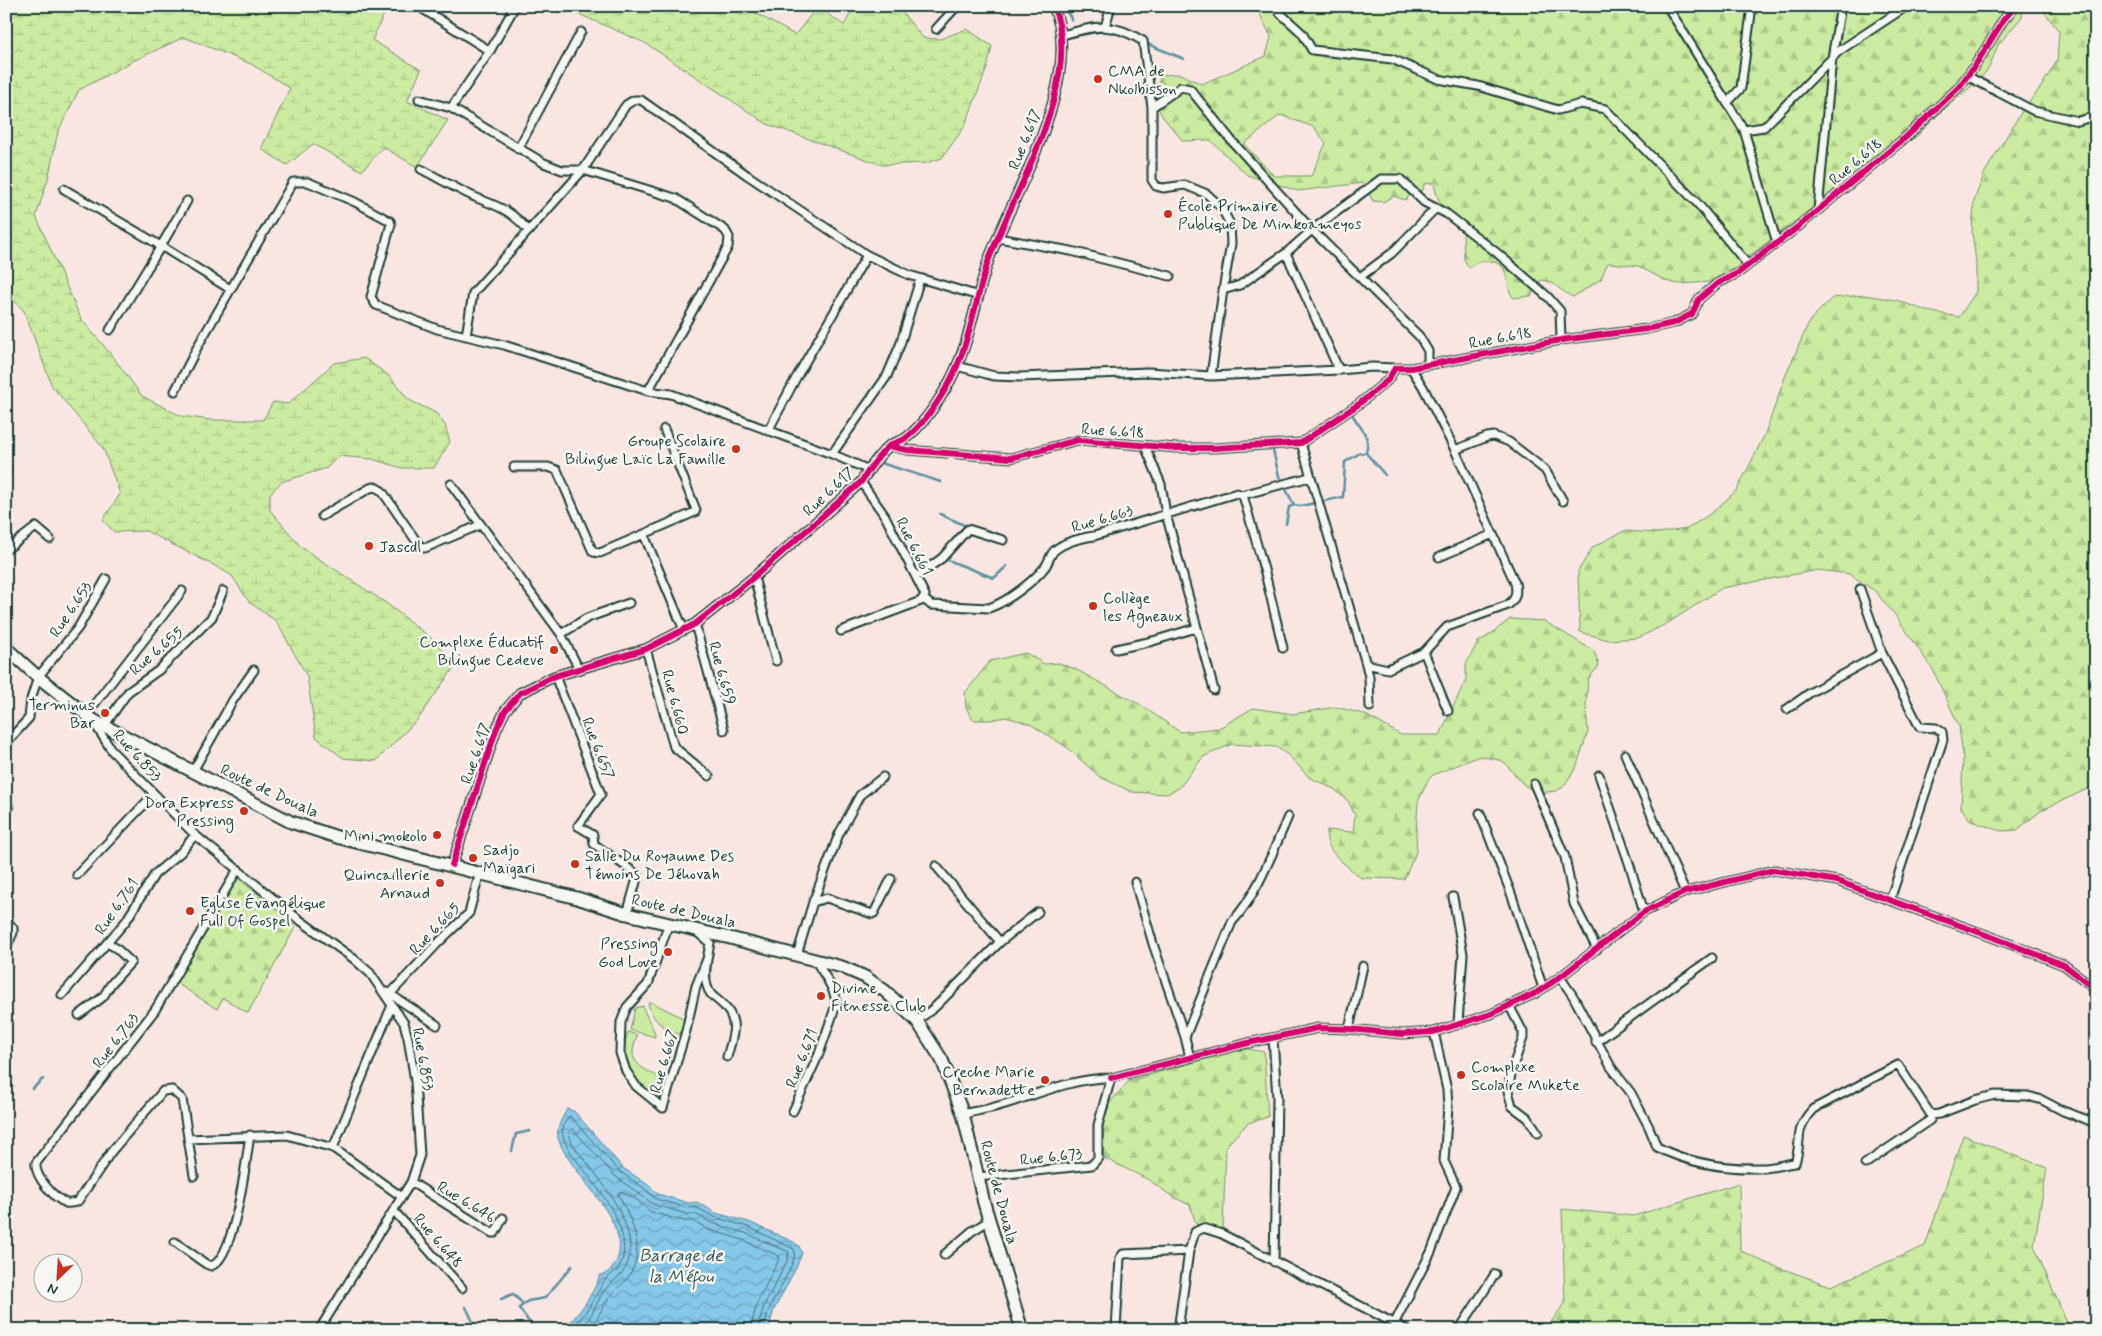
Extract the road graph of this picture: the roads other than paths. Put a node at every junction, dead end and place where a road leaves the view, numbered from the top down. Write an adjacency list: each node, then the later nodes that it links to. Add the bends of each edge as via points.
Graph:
1 (418, 6): 16 (street)
2 (515, 6): 16 (street)
3 (957, 6): 13 (street)
4 (1054, 6): 15 (street, Rue 6.617)
5 (1111, 6): 12 (street)
6 (1752, 6): 20 (street, via 1740,88)
7 (1841, 6): 17 (street)
8 (1907, 6): 17 (street)
9 (2016, 6): 18 (street, Rue 6.618)
10 (1668, 7): 20 (street)
11 (1280, 12): 39 (street, via 1302,33 1312,50 1392,58 1438,79 1478,86 1558,110 1581,104 1605,109 1698,204)
12 (1105, 27): 15 (street); 21 (street, via 1130,32 1143,41)
13 (936, 30)
14 (581, 32): 25 (street)
15 (1062, 35): 34 (street, Rue 6.617, via 1057,92)
16 (490, 51): 22 (street)
17 (1832, 58): 24 (street, via 1764,127); 31 (street)
18 (1967, 76): 23 (street, via 2034,111 2078,121); 31 (street, Rue 6.618, via 1906,137)
19 (419, 99): 22 (street)
20 (1727, 103): 24 (street)
21 (1152, 107): 32 (street, via 1181,87 1190,89); 44 (street, via 1152,180 1156,186 1192,186 1208,194 1222,207 1230,224 1232,244)
22 (451, 108): 25 (street)
23 (2096, 116)
24 (1744, 130): 35 (street)
25 (518, 149): 27 (street, via 562,170)
26 (422, 169): 33 (street, via 514,214)
27 (583, 170): 33 (street); 38 (street, via 626,105 641,100); 56 (street, via 675,198 725,230 729,237 728,248)
28 (64, 190): 36 (street)
29 (187, 200): 36 (street)
30 (1436, 208): 32 (street, via 1424,202 1400,179 1382,179); 41 (street, via 1392,253); 48 (street, via 1497,253 1548,297 1560,311)
31 (1818, 210): 35 (street, Rue 6.618)
32 (1312, 230): 37 (street); 41 (street)
33 (529, 231): 47 (street, via 473,293)
34 (998, 238): 40 (street, via 1072,251); 45 (street, Rue 6.617)
35 (1777, 243): 39 (street, Rue 6.618)
36 (161, 246): 43 (street); 46 (street)
37 (1286, 253): 44 (street, via 1240,285); 53 (street)
38 (867, 255): 42 (street); 58 (street)
39 (1748, 265): 48 (street, Rue 6.618, via 1718,283 1699,299 1692,314 1674,323)
40 (1170, 276)
41 (1360, 277): 49 (street, via 1419,336 1428,351)
42 (920, 279): 45 (street); 63 (street, via 891,368)
43 (230, 290): 47 (street, via 293,182 308,182 390,220 371,297 376,305 437,329); 55 (street)
44 (1222, 290): 54 (street)
45 (979, 296): 50 (street, Rue 6.617)
46 (110, 330)
47 (466, 336): 56 (street, via 504,345)
48 (1560, 340): 49 (street, Rue 6.618)
49 (1428, 365): 52 (street, Rue 6.618)
50 (957, 366): 54 (street, Rue 6.618, via 994,376 1148,372); 60 (street, Rue 6.617, via 935,406 906,438)
51 (1395, 368): 52 (street, Rue 6.618); 53 (street, Rue 6.618); 59 (street, via 1388,380 1359,404)
52 (1411, 368): 62 (street)
53 (1339, 370): 54 (street, Rue 6.618)
54 (1211, 376)
55 (175, 391)
56 (648, 392): 58 (street, via 671,394)
57 (664, 429): 77 (street, via 696,510)
58 (768, 431): 63 (street)
59 (1301, 443): 61 (street, Rue 6.618, via 1214,448); 68 (street)
60 (889, 446): 61 (street, Rue 6.618, via 1011,458 1078,440); 66 (street, Rue 6.617)
61 (1144, 446): 73 (street, via 1161,484)
62 (1455, 450): 72 (street, via 1487,437 1494,436 1508,442 1545,470); 76 (street)
63 (832, 454): 66 (street)
64 (6, 467): 67 (street)
65 (514, 467): 77 (street, via 557,470 593,552 600,553)
66 (869, 470): 69 (street, Rue 6.617)
67 (6, 474)
68 (1310, 477): 71 (street, Rue 6.663); 102 (street)
69 (861, 482): 82 (street, Rue 6.617); 83 (street, Rue 6.661, via 885,516)
70 (451, 484): 75 (street)
71 (1242, 496): 73 (street, Rue 6.663, via 1237,493); 96 (street, via 1268,581)
72 (1563, 501)
73 (1166, 514): 88 (street, Rue 6.663, via 1075,539 1053,551 1038,576 998,605 989,608 931,604); 91 (street)
74 (322, 516): 75 (street, via 375,487 382,491 422,547 429,548)
75 (480, 525): 94 (street)
76 (1493, 534): 81 (street); 99 (street, via 1515,583 1514,601 1447,627)
77 (644, 535): 92 (street)
78 (50, 539): 80 (street, via 36,527)
79 (1003, 540): 83 (street, via 968,529 942,558)
80 (6, 550)
81 (1439, 557)
82 (754, 577): 90 (street, Rue 6.617); 101 (street)
83 (916, 577): 88 (street, Rue 6.661)
84 (106, 579): 106 (street, Rue 6.653, via 78,628)
85 (1860, 589): 100 (street)
86 (182, 591): 111 (street)
87 (223, 592): 111 (street, Rue 6.655, via 206,623 159,670)
88 (924, 598): 93 (street, Rue 6.661)
89 (629, 604): 94 (street, via 587,618)
90 (695, 624): 92 (street, Rue 6.617); 112 (street, Rue 6.659)
91 (1196, 628): 98 (street); 107 (street)
92 (684, 630): 97 (street, Rue 6.617)
93 (840, 632)
94 (561, 634): 103 (street)
95 (6, 648): 106 (highway, Route de Douala)
96 (1283, 648)
97 (646, 649): 103 (street, Rue 6.617); 117 (street, Rue 6.660, via 674,747)
98 (1116, 649)
99 (1424, 652): 102 (street, via 1388,669); 110 (street)
100 (1882, 653): 109 (street); 135 (street, via 1920,727 1936,728 1942,732 1943,740)
101 (776, 661)
102 (1366, 664): 108 (street, via 1370,677)
103 (579, 669): 105 (street, Rue 6.617)
104 (254, 670): 115 (street)
105 (555, 676): 126 (street, Rue 6.617, via 520,693 505,711); 139 (street, Rue 6.657, via 601,794 578,826 593,836 594,844 638,875)
106 (38, 677): 111 (highway, Route de Douala); 113 (street, via 29,718)
107 (1214, 690)
108 (1370, 707)
109 (1787, 709)
110 (1448, 711)
111 (94, 721): 115 (highway, Route de Douala); 120 (street, Rue 6.853, via 112,751)
112 (724, 730)
113 (6, 743)
114 (1625, 754): 133 (street)
115 (193, 771): 126 (highway, Route de Douala, via 291,822 340,838)
116 (1599, 775): 138 (street)
117 (709, 776)
118 (883, 777): 136 (street, via 860,795 854,805 839,834)
119 (1534, 784): 146 (street, via 1565,857 1574,904)
120 (154, 794): 125 (street, Rue 6.853); 130 (street)
121 (6, 800): 123 (street, via 9,809)
122 (1480, 813): 153 (street)
123 (6, 817)
124 (1288, 817): 166 (street, via 1254,893 1232,922)
125 (195, 835): 128 (street, Rue 6.853); 144 (street, Rue 6.761, via 156,874)
126 (452, 865): 129 (highway, Route de Douala)
127 (936, 866): 143 (street)
128 (238, 869): 154 (street, Rue 6.853, via 297,918 354,959); 178 (street, Rue 6.763, via 155,1010 36,1163 35,1169 40,1180 64,1202 78,1201 111,1152 163,1091 172,1090 182,1099)
129 (480, 872): 139 (highway, Route de Douala); 156 (street, Rue 6.665, via 469,913)
130 (77, 876)
131 (891, 879): 136 (street, via 872,914 827,898)
132 (1135, 882): 166 (street)
133 (1685, 892): 135 (street, via 1774,870 1837,881); 138 (street)
134 (1453, 897): 162 (street, via 1463,954)
135 (1890, 900): 155 (street, via 2064,965)
136 (813, 902): 147 (street)
137 (1038, 912): 143 (street)
138 (1644, 912): 146 (street)
139 (627, 914): 141 (highway, Route de Douala)
140 (6, 920): 145 (street, via 14,928)
141 (668, 923): 142 (highway, Route de Douala); 149 (street, Rue 6.667, via 648,984 626,1007 621,1022 620,1053 636,1086 663,1108 696,986)
142 (695, 930): 147 (highway, Route de Douala); 149 (street, via 710,943)
143 (1000, 942): 161 (street)
144 (107, 943): 157 (street, Rue 6.761); 160 (street, via 132,962 103,997)
145 (6, 948)
146 (1597, 949): 152 (street)
147 (797, 955): 150 (highway, Route de Douala)
148 (1712, 958): 168 (street)
149 (707, 959): 169 (street, via 706,984 711,996 724,1006 731,1017 735,1030)
150 (815, 960): 161 (highway, Route de Douala, via 865,978 885,991); 172 (street, Rue 6.671, via 833,991 836,1005 819,1054)
151 (1363, 966): 164 (street)
152 (1560, 978): 153 (street); 168 (street, via 1573,996)
153 (1543, 988): 159 (street)
154 (382, 989): 156 (street); 158 (street, Rue 6.853)
155 (2096, 989)
156 (391, 993): 163 (street)
157 (62, 995)
158 (392, 1005): 179 (street); 183 (street, Rue 6.853, via 404,1024 408,1038 417,1104 420,1155)
159 (1509, 1006): 162 (street); 176 (street, via 1523,1038 1508,1091 1512,1106 1528,1118)
160 (79, 1015)
161 (917, 1021): 173 (highway, Route de Douala, via 942,1060)
162 (1458, 1023): 165 (street)
163 (437, 1025)
164 (1349, 1029): 165 (street, via 1402,1034); 167 (street, via 1318,1028)
165 (1434, 1032): 194 (street, via 1447,1090 1444,1161 1456,1187 1431,1252)
166 (1185, 1037): 170 (street)
167 (1274, 1038): 170 (street); 191 (street, via 1277,1098)
168 (1596, 1042): 174 (street, via 1631,1094 1657,1147 1673,1156 1702,1164 1762,1168 1795,1163 1797,1136 1804,1119 1813,1109 1898,1065)
169 (727, 1057)
170 (1190, 1058): 171 (street)
171 (1112, 1078): 173 (street, via 1090,1078 1065,1084 1000,1106); 182 (street, Rue 6.673, via 1098,1125 1098,1158 1092,1165)
172 (793, 1111)
173 (963, 1114): 182 (highway, Route de Douala)
174 (1931, 1114): 175 (street, via 1995,1096 2028,1096); 180 (street, via 1930,1120)
175 (2096, 1123)
176 (1538, 1132)
177 (250, 1135): 178 (street); 179 (street, via 287,1135); 188 (street, via 234,1224 220,1260 212,1266 206,1264)
178 (188, 1139): 181 (street)
179 (333, 1148): 184 (street)
180 (1865, 1164)
181 (194, 1176)
182 (978, 1177): 187 (highway, Route de Douala)
183 (411, 1182): 184 (street, Rue 6.853); 186 (street, Rue 6.646, via 492,1233)
184 (402, 1198): 185 (street, Rue 6.853)
185 (394, 1211): 193 (street, Rue 6.648); 195 (street, Rue 6.853)
186 (503, 1218)
187 (990, 1220): 190 (street); 196 (highway, Route de Douala)
188 (175, 1242)
189 (1189, 1251): 191 (street, via 1195,1232 1203,1228 1222,1234); 197 (street, via 1124,1254 1120,1258); 198 (street)
190 (944, 1255)
191 (1274, 1262): 194 (street)
192 (1496, 1274): 200 (street)
193 (462, 1288)
194 (1394, 1324): 199 (street)
195 (319, 1330)
196 (1022, 1330)
197 (1116, 1330)
198 (1178, 1330)
199 (1407, 1330)
200 (1459, 1330)

